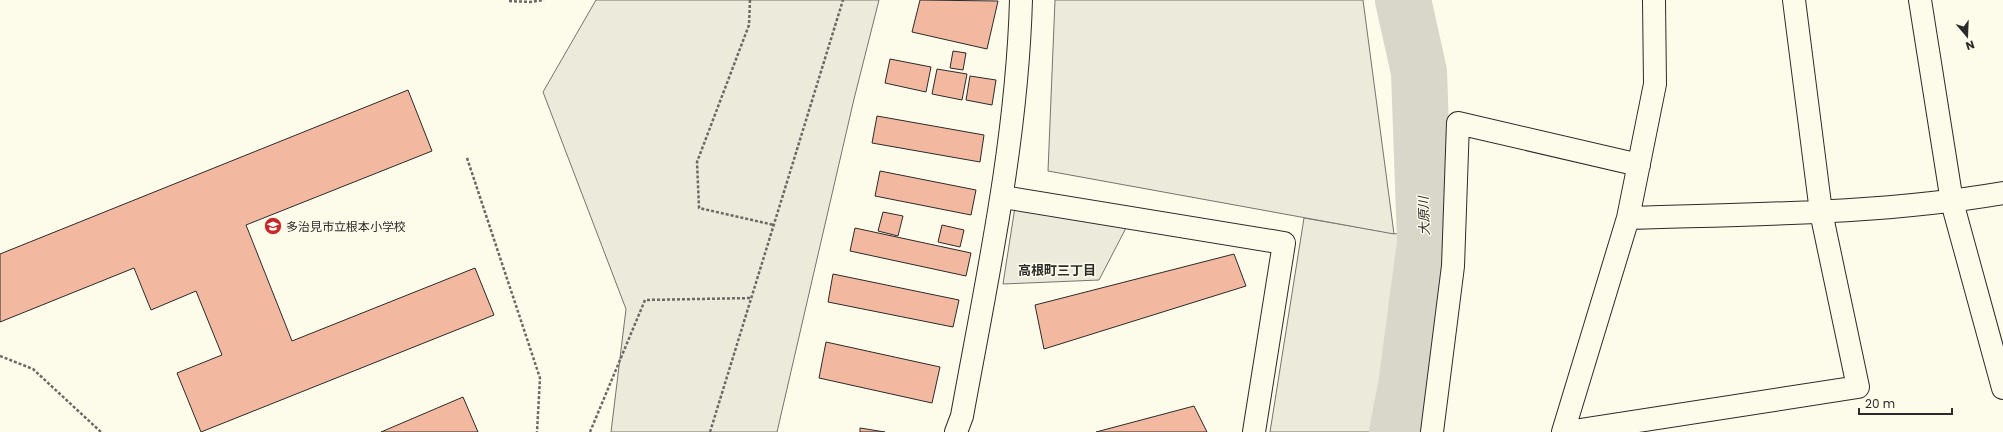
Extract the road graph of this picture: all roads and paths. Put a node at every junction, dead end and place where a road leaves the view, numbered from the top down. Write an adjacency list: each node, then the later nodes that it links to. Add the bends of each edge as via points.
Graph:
1 (544, 0): 8 (path)
2 (750, 0): 16 (path, via 749,24 697,162 699,208)
3 (843, 0): 16 (path)
4 (1021, 0): 12 (street, via 1019,49)
5 (1654, 0): 10 (street, via 1655,84)
6 (1794, 0): 14 (street)
7 (1920, 0): 13 (street)
8 (509, 1)
9 (468, 158): 21 (path, via 540,378)
10 (1639, 165): 15 (street); 26 (street, via 1458,123 1452,266)
11 (2003, 193): 13 (street)
12 (1002, 197): 24 (street, via 962,416); 25 (street, via 1284,243)
13 (1952, 202): 14 (street); 19 (street)
14 (1821, 212): 15 (street); 28 (street, via 1858,387)
15 (1628, 218): 27 (street)
16 (774, 225): 17 (path)
17 (752, 298): 22 (path, via 644,300); 23 (path)
18 (0, 356): 20 (path, via 33,369)
19 (2003, 388)
20 (101, 432)
21 (537, 432)
22 (590, 432)
23 (710, 432)
24 (956, 432)
25 (1254, 432)
26 (1432, 432)
27 (1563, 432)
28 (1567, 432)

